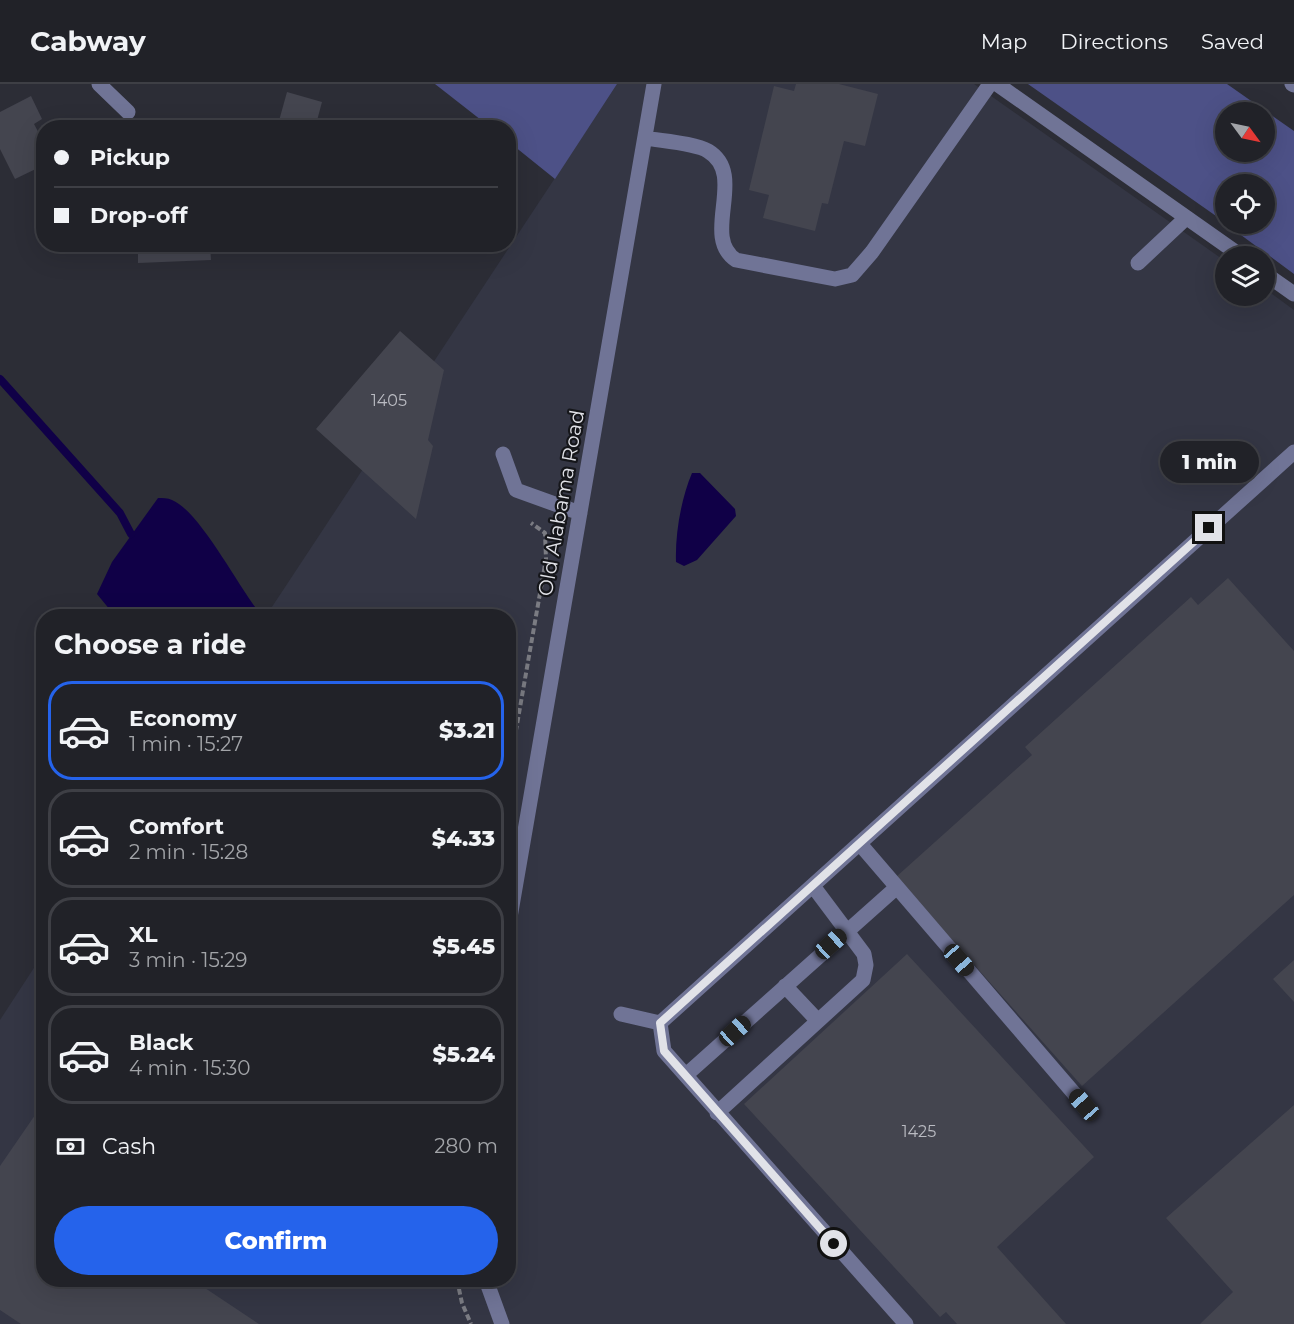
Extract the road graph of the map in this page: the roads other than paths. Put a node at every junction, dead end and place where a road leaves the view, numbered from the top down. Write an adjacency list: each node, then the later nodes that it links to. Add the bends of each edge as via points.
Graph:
1 (99, 84): 5 (street)
2 (654, 84): 6 (street, Old Alabama Road)
3 (990, 84): 6 (street, via 872,252 852,275 835,279 736,260 727,254 722,241 725,177 721,163 707,150)
4 (997, 84): 7 (street)
5 (128, 112)
6 (645, 138): 14 (street, Old Alabama Road)
7 (1186, 218): 8 (street); 9 (street)
8 (1227, 246)
9 (1138, 264)
10 (1275, 281): 11 (street)
11 (1294, 294)
12 (1294, 452): 15 (street)
13 (503, 454): 14 (street, via 516,490)
14 (580, 513): 16 (street, Old Alabama Road)
15 (860, 844): 17 (street); 18 (street)
16 (516, 883)
17 (813, 886): 19 (street); 23 (street)
18 (897, 887): 19 (street); 25 (street)
19 (846, 930): 20 (street); 22 (street, via 864,954 865,972 862,980)
20 (785, 986): 22 (street); 24 (street)
21 (621, 1014): 23 (street)
22 (818, 1021): 26 (street)
23 (660, 1023): 24 (street, via 664,1051)
24 (686, 1076): 26 (street)
25 (1084, 1105)
26 (717, 1113): 29 (street)
27 (489, 1287): 28 (street)
28 (502, 1324)
29 (906, 1324)

